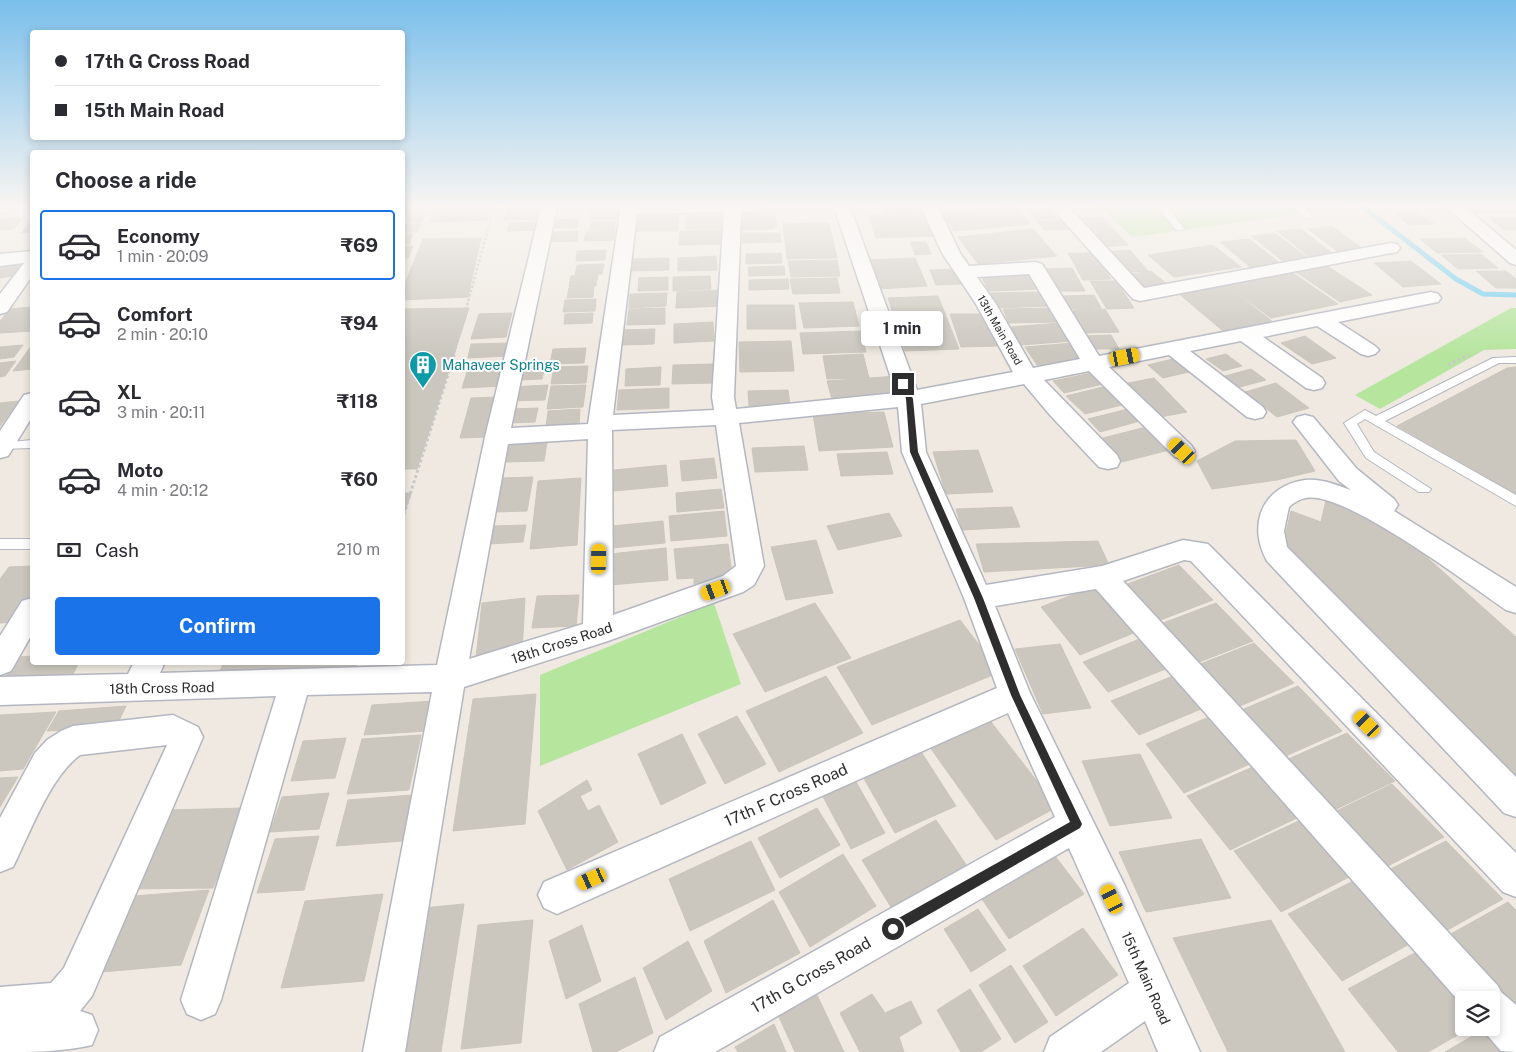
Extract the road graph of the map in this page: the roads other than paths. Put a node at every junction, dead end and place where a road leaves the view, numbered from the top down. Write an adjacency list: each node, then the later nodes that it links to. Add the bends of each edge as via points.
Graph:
1 (30, 256): 9 (street)
2 (538, 256): 29 (street)
3 (623, 256): 28 (street)
4 (737, 256): 25 (street, 18th Cross Road, via 724,397)
5 (859, 256): 22 (street, 15th Main Road)
6 (953, 256): 11 (street, 13th Main Road)
7 (1104, 256): 8 (street, via 1140,295)
8 (1348, 256)
9 (0, 260)
10 (30, 267): 13 (street)
11 (964, 272): 19 (street, via 1035,268); 20 (street, 13th Main Road, via 986,304)
12 (1431, 298): 14 (street)
13 (0, 308)
14 (1319, 320): 15 (street); 17 (street)
15 (1245, 334): 16 (street); 21 (street)
16 (1173, 348): 19 (street); 24 (street)
17 (1368, 350)
18 (1516, 360): 26 (lane, via 1497,360)
19 (1093, 363): 20 (street); 32 (street)
20 (1026, 376): 22 (street); 33 (street, 13th Main Road)
21 (1314, 383)
22 (909, 399): 25 (street); 40 (street, 15th Main Road, via 914,452)
23 (30, 403): 31 (street)
24 (1255, 412)
25 (726, 417): 28 (street); 43 (street, 18th Cross Road, via 750,566 744,577 733,584)
26 (1376, 421): 34 (lane, via 1364,414 1350,423 1370,455); 35 (lane)
27 (1305, 422): 39 (street, via 1348,475 1373,498)
28 (600, 427): 29 (street); 43 (street)
29 (497, 437): 46 (street)
30 (30, 444): 31 (lane)
31 (2, 448)
32 (1182, 451)
33 (1108, 461)
34 (1424, 489)
35 (1516, 501)
36 (0, 544): 37 (lane)
37 (30, 544)
38 (1102, 576): 40 (street); 55 (street, via 1183,550 1198,551 1205,556); 58 (street)
39 (1516, 589)
40 (978, 598): 50 (street, 15th Main Road)
41 (1516, 602): 52 (street, via 1386,516 1340,496 1307,489 1282,497 1276,505 1270,540 1277,554)
42 (30, 612): 44 (street)
43 (598, 632): 46 (street, 18th Cross Road)
44 (0, 662)
45 (143, 675): 48 (street, 18th Cross Road); 49 (street, 18th Cross Road)
46 (450, 678): 47 (street, 18th Cross Road); 65 (street)
47 (295, 684): 48 (street, 18th Cross Road); 59 (street)
48 (180, 688): 51 (street)
49 (0, 692)
50 (1015, 695): 53 (street, 15th Main Road); 56 (street, 17th F Cross Road)
51 (159, 731): 54 (street, via 73,741 59,751 47,764); 60 (street, via 173,730 187,737 78,982 65,998 54,1003)
52 (1516, 801)
53 (1077, 824): 57 (street, 15th Main Road); 66 (street, 17th G Cross Road)
54 (0, 854)
55 (1516, 879)
56 (557, 894)
57 (1152, 991): 67 (street); 68 (street, 15th Main Road)
58 (1476, 991)
59 (201, 1000)
60 (0, 1007)
61 (1500, 1018): 63 (street)
62 (77, 1030): 64 (street)
63 (1516, 1036)
64 (0, 1037)
65 (384, 1052)
66 (675, 1052)
67 (1065, 1052)
68 (1179, 1052)

